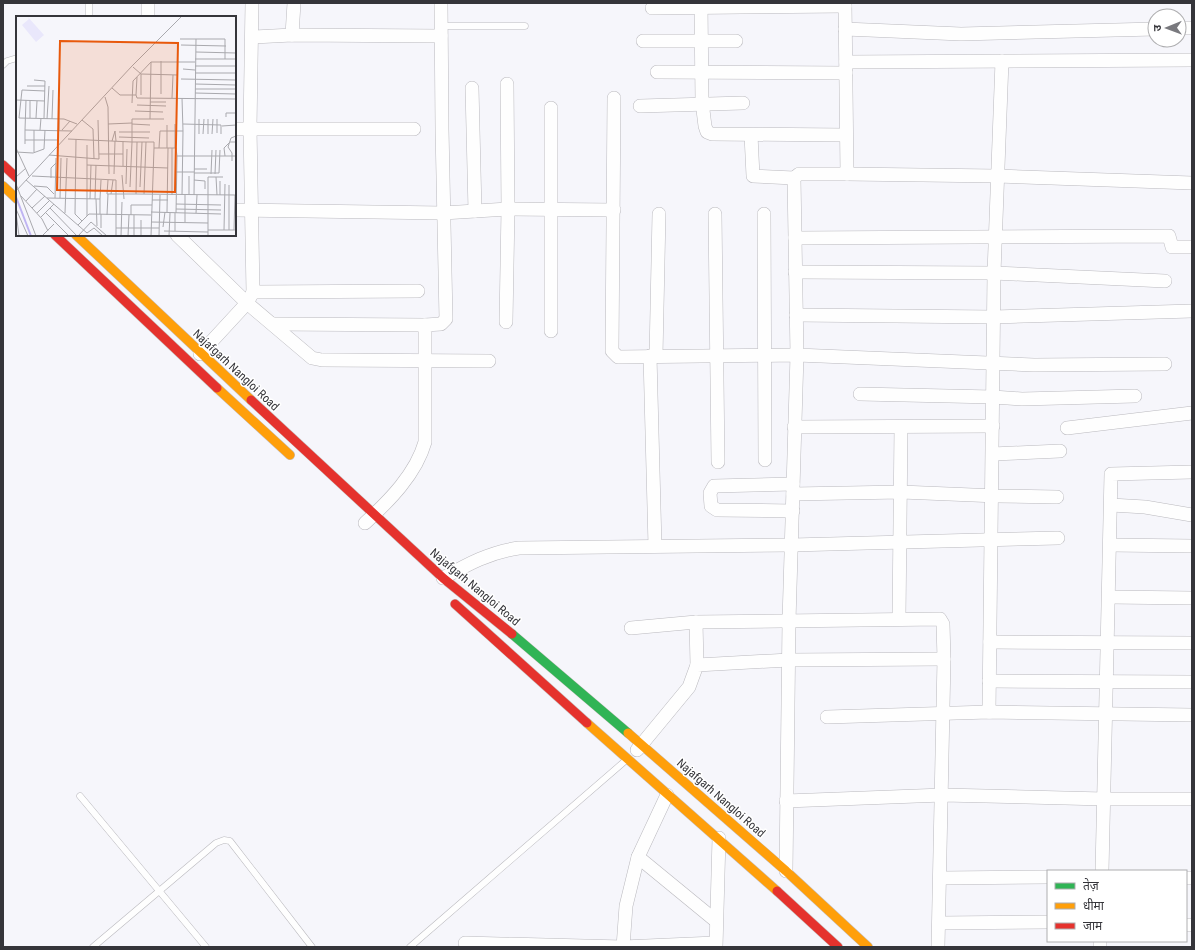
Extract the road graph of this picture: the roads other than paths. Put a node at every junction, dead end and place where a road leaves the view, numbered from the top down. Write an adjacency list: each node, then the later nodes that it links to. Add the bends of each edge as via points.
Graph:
1 (90, 3): 9 (lane)
2 (148, 3): 10 (street)
3 (252, 3): 16 (street)
4 (294, 3): 15 (street)
5 (442, 3): 14 (street)
6 (845, 4): 7 (street); 12 (street)
7 (701, 5): 8 (street); 17 (street)
8 (652, 8)
9 (89, 16)
10 (148, 16)
11 (525, 26): 14 (lane)
12 (845, 29): 13 (street, via 961,34); 24 (street)
13 (1147, 29)
14 (442, 31): 15 (street); 53 (street)
15 (292, 35): 16 (street)
16 (252, 37): 35 (street)
17 (702, 40): 18 (street); 19 (street); 26 (street)
18 (643, 41)
19 (736, 41)
20 (16, 58): 23 (lane)
21 (1192, 60): 22 (street)
22 (1002, 61): 24 (street); 41 (street)
23 (3, 65)
24 (846, 67): 26 (street); 38 (street)
25 (657, 72): 26 (street)
26 (702, 73): 31 (street)
27 (507, 84): 50 (street)
28 (472, 88): 52 (street)
29 (614, 98): 51 (street)
30 (744, 103): 31 (street)
31 (702, 105): 32 (street); 37 (street, via 708,132)
32 (640, 106)
33 (551, 108): 47 (street)
34 (236, 128): 35 (street)
35 (250, 128): 36 (street); 49 (street)
36 (414, 129)
37 (751, 135): 38 (street); 43 (street, via 753,176)
38 (846, 135): 40 (street)
39 (3, 165): 42 (main road)
40 (847, 174): 41 (street); 43 (street, via 799,174)
41 (997, 176): 44 (street); 60 (street)
42 (16, 177)
43 (794, 178): 61 (street)
44 (1192, 183)
45 (3, 186): 46 (main road)
46 (16, 198)
47 (550, 209): 50 (street); 51 (street); 74 (street)
48 (236, 210): 49 (street)
49 (252, 210): 53 (street); 67 (street)
50 (508, 210): 52 (street); 71 (street)
51 (614, 210): 78 (street, via 612,351 618,356)
52 (475, 211): 53 (street)
53 (443, 212): 73 (street, via 446,319 441,324)
54 (658, 214): 78 (street)
55 (715, 214): 79 (street)
56 (764, 214): 76 (street)
57 (56, 236): 94 (main road, via 186,361)
58 (77, 236): 75 (main road, Najafgarh Nangloi Road)
59 (178, 236): 67 (street)
60 (995, 236): 61 (street); 62 (street, via 1169,236 1172,247); 64 (street)
61 (795, 238): 63 (street)
62 (1192, 248)
63 (795, 272): 64 (street); 69 (street)
64 (994, 274): 65 (street); 70 (street)
65 (1165, 281)
66 (418, 291): 67 (street)
67 (250, 298): 72 (street); 75 (street)
68 (1192, 311): 70 (street)
69 (796, 315): 70 (street); 77 (street)
70 (994, 317): 82 (street)
71 (506, 322)
72 (273, 324): 73 (street); 80 (street, via 312,358)
73 (424, 325): 80 (street)
74 (551, 330)
75 (200, 354): 105 (main road, Najafgarh Nangloi Road)
76 (764, 355): 77 (street); 79 (street); 95 (street)
77 (797, 355): 82 (street); 90 (street)
78 (653, 356): 79 (street); 111 (street)
79 (718, 356): 96 (street)
80 (425, 360): 81 (street); 105 (street, via 425,442 422,453 404,481)
81 (489, 361)
82 (993, 363): 83 (street); 86 (street)
83 (1165, 364)
84 (860, 394): 86 (street)
85 (1135, 396): 86 (street, via 1022,400)
86 (993, 397): 88 (street)
87 (1192, 413): 91 (street)
88 (993, 426): 89 (street); 93 (street)
89 (901, 427): 90 (street); 99 (street)
90 (794, 428): 98 (street)
91 (1067, 428)
92 (1060, 451): 93 (street)
93 (993, 454): 100 (street)
94 (296, 460)
95 (765, 460)
96 (718, 462)
97 (1192, 472): 102 (street, via 1113,473)
98 (793, 489): 99 (street); 103 (street); 103 (street, via 714,486 710,493 711,506 717,510)
99 (901, 492): 100 (street); 108 (street)
100 (992, 496): 101 (street); 107 (street)
101 (1057, 497)
102 (1110, 505): 104 (street, via 1145,507); 110 (street)
103 (792, 511): 109 (street)
104 (1192, 515)
105 (368, 521): 113 (main road, Najafgarh Nangloi Road)
106 (1058, 538): 107 (street)
107 (991, 541): 108 (street); 121 (street)
108 (900, 543): 109 (street); 117 (street)
109 (792, 545): 111 (street); 118 (street)
110 (1110, 545): 112 (street); 115 (street)
111 (655, 546): 113 (street, via 513,548 481,557)
112 (1192, 546)
113 (443, 578): 135 (main road, Najafgarh Nangloi Road)
114 (447, 597): 136 (main road)
115 (1109, 597): 116 (street); 122 (street)
116 (1192, 598)
117 (899, 619): 118 (street); 124 (street, via 940,619 943,624)
118 (789, 621): 119 (street); 125 (street)
119 (696, 622): 120 (street); 126 (street)
120 (631, 628)
121 (990, 642): 122 (street); 128 (street)
122 (1108, 642): 123 (street); 127 (street)
123 (1192, 643)
124 (944, 659): 125 (street); 132 (street)
125 (790, 660): 126 (street); 142 (street)
126 (697, 665): 135 (street, via 689,688)
127 (1107, 680): 128 (street); 129 (street); 131 (street)
128 (990, 681): 130 (street)
129 (1192, 682)
130 (989, 712): 131 (street); 132 (street)
131 (1106, 712): 133 (street); 140 (street)
132 (944, 713): 134 (street); 138 (street)
133 (1192, 715)
134 (827, 717)
135 (642, 746): 136 (street); 146 (main road, Najafgarh Nangloi Road)
136 (627, 760): 137 (main road); 158 (lane)
137 (667, 795): 143 (main road); 144 (street)
138 (943, 795): 140 (street); 142 (street); 148 (street)
139 (80, 796): 149 (lane)
140 (1104, 799): 141 (street); 145 (street)
141 (1192, 799)
142 (786, 801): 146 (street)
143 (719, 838): 150 (street); 160 (main road)
144 (638, 857): 150 (street); 159 (street, via 630,881)
145 (1102, 870)
146 (786, 871): 161 (main road, Najafgarh Nangloi Road)
147 (1047, 877): 148 (street)
148 (941, 878): 152 (street)
149 (159, 891): 155 (lane); 156 (lane); 157 (lane, via 216,843 230,841)
150 (716, 921): 154 (street)
151 (1047, 922): 152 (street)
152 (940, 923): 162 (street)
153 (465, 944): 159 (street)
154 (716, 945): 159 (street)
155 (93, 947)
156 (206, 947)
157 (312, 947)
158 (410, 947)
159 (623, 947)
160 (838, 947)
161 (868, 947)
162 (938, 947)

